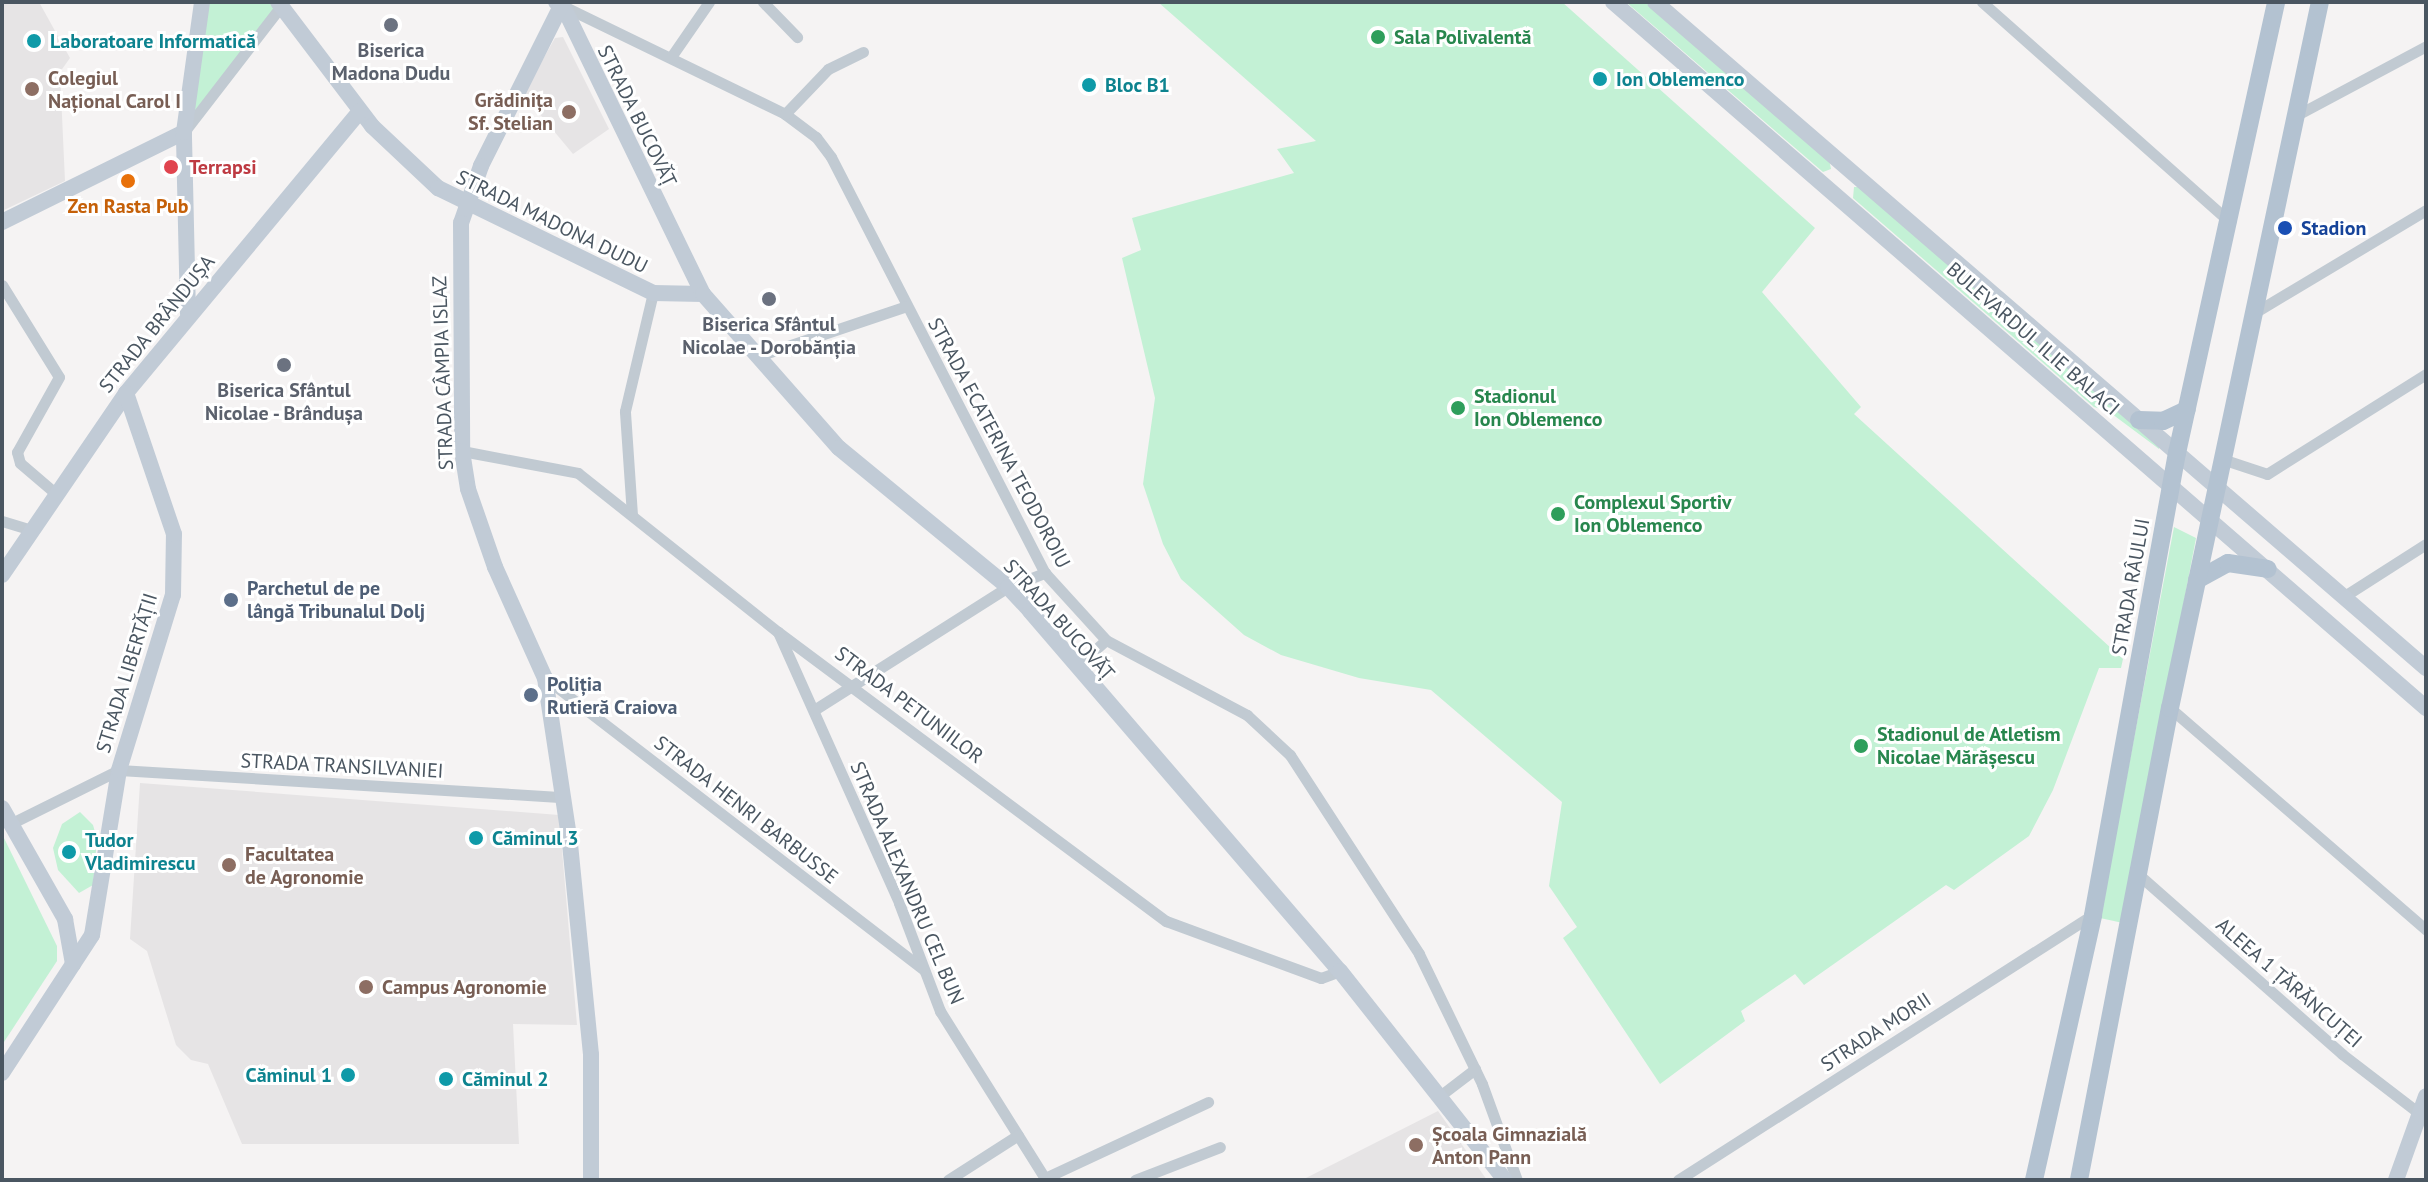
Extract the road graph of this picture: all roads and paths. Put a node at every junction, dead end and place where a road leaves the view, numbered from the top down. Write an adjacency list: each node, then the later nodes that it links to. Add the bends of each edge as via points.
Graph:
1 (202, 2): 18 (street)
2 (709, 2): 14 (street)
3 (763, 2): 11 (street)
4 (1613, 2): 37 (street, BULEVARDUL ILIE BALACI)
5 (1655, 2): 33 (street, BULEVARDUL ILIE BALACI)
6 (1982, 2): 22 (street)
7 (2276, 2): 22 (main road, STRADA RÂULUI)
8 (2320, 2): 17 (main road)
9 (281, 3): 15 (street, STRADA MADONA DUDU); 18 (street)
10 (561, 3): 14 (street, STRADA ECATERINA TEODOROIU); 19 (street, STRADA CÂMPIA ISLAZ); 25 (street, STRADA BUCOVĂȚ)
11 (797, 37)
12 (2426, 46): 17 (street)
13 (863, 52): 16 (street, via 828,69)
14 (671, 57): 16 (street, STRADA ECATERINA TEODOROIU)
15 (360, 111): 19 (street, STRADA MADONA DUDU, via 416,170); 28 (street, STRADA BRÂNDUȘA)
16 (785, 114): 26 (street, STRADA ECATERINA TEODOROIU, via 816,137 831,157)
17 (2297, 115): 27 (main road)
18 (184, 132): 21 (street); 28 (street)
19 (466, 205): 24 (street, STRADA MADONA DUDU); 34 (street, STRADA CÂMPIA ISLAZ, via 458,237)
20 (2426, 210): 27 (street)
21 (2, 222)
22 (2231, 223): 32 (main road, STRADA RÂULUI)
23 (2, 285): 39 (street, via 59,377 17,452 20,463)
24 (653, 293): 25 (street, STRADA MADONA DUDU); 40 (street, via 625,411)
25 (703, 294): 29 (street, STRADA BUCOVĂȚ)
26 (907, 306): 29 (street); 46 (street, STRADA ECATERINA TEODOROIU)
27 (2254, 313): 36 (main road)
28 (188, 314): 31 (street, STRADA BRÂNDUȘA)
29 (758, 356): 49 (street, STRADA BUCOVĂȚ, via 839,448)
30 (2426, 374): 36 (street, via 2267,474)
31 (126, 393): 39 (street, STRADA BRÂNDUȘA); 60 (street, STRADA LIBERTĂȚII, via 174,534 173,595)
32 (2187, 410): 33 (main road, via 2163,421); 35 (main road, STRADA RÂULUI)
33 (2139, 420): 35 (street, BULEVARDUL ILIE BALACI)
34 (462, 451): 40 (street, STRADA PETUNIILOR, via 578,473); 55 (street, STRADA CÂMPIA ISLAZ, via 468,489 495,567)
35 (2177, 453): 37 (main road, STRADA RÂULUI); 38 (street, BULEVARDUL ILIE BALACI)
36 (2222, 459): 38 (main road)
37 (2172, 485): 41 (street, BULEVARDUL ILIE BALACI); 65 (main road, STRADA RÂULUI)
38 (2216, 487): 41 (main road); 50 (street, BULEVARDUL ILIE BALACI)
39 (55, 493): 43 (street, STRADA BRÂNDUȘA)
40 (632, 515): 51 (street, STRADA PETUNIILOR)
41 (2210, 518): 45 (street, BULEVARDUL ILIE BALACI); 48 (main road)
42 (2, 521): 43 (street)
43 (32, 530): 47 (street, STRADA BRÂNDUȘA)
44 (2426, 544): 50 (street)
45 (2268, 569): 48 (main road, via 2228,563); 58 (street, BULEVARDUL ILIE BALACI)
46 (1045, 573): 49 (street); 52 (street, STRADA ECATERINA TEODOROIU)
47 (2, 575)
48 (2197, 580): 57 (main road)
49 (1008, 587): 53 (street, STRADA BUCOVĂȚ); 56 (street)
50 (2343, 597): 54 (street, BULEVARDUL ILIE BALACI)
51 (778, 632): 56 (street, STRADA PETUNIILOR); 59 (street, STRADA ALEXANDRU CEL BUN)
52 (1106, 640): 53 (street); 70 (street, STRADA ECATERINA TEODOROIU, via 1247,715 1273,736 1419,954)
53 (1076, 667): 69 (street, STRADA BUCOVĂȚ)
54 (2426, 668)
55 (545, 678): 61 (street, STRADA CÂMPIA ISLAZ); 68 (street, STRADA HENRI BARBUSSE)
56 (852, 684): 59 (street); 69 (street, STRADA PETUNIILOR, via 1166,921 1321,978)
57 (2170, 708): 64 (main road); 66 (street)
58 (2426, 708)
59 (814, 710): 68 (street, STRADA ALEXANDRU CEL BUN)
60 (119, 770): 61 (street, STRADA TRANSILVANIEI); 63 (street); 67 (street, STRADA LIBERTĂȚII, via 100,907)
61 (563, 797): 79 (street, STRADA CÂMPIA ISLAZ, via 591,1055)
62 (2, 808): 63 (street)
63 (10, 824): 67 (street, via 65,919)
64 (2139, 875): 75 (street, ALEEA 1 ȚĂRĂNCUȚEI, via 2342,1054); 86 (main road)
65 (2093, 915): 84 (street, STRADA MORII); 85 (main road, STRADA RÂULUI)
66 (2426, 930)
67 (73, 966): 71 (street, STRADA LIBERTĂȚII)
68 (924, 971): 76 (street, STRADA ALEXANDRU CEL BUN, via 940,1011)
69 (1340, 971): 72 (street, STRADA BUCOVĂȚ)
70 (1475, 1069): 72 (street); 83 (street, STRADA ECATERINA TEODOROIU)
71 (2, 1073)
72 (1441, 1095): 82 (street, STRADA BUCOVĂȚ)
73 (2426, 1096): 75 (street)
74 (1208, 1102): 78 (street)
75 (2419, 1113): 87 (street)
76 (1018, 1135): 78 (street, STRADA ALEXANDRU CEL BUN); 80 (street)
77 (1220, 1147): 81 (street)
78 (1045, 1179)
79 (591, 1180)
80 (948, 1180)
81 (1135, 1180)
82 (1505, 1180)
83 (1517, 1180)
84 (1678, 1180)
85 (2034, 1180)
86 (2079, 1180)
87 (2396, 1180)

